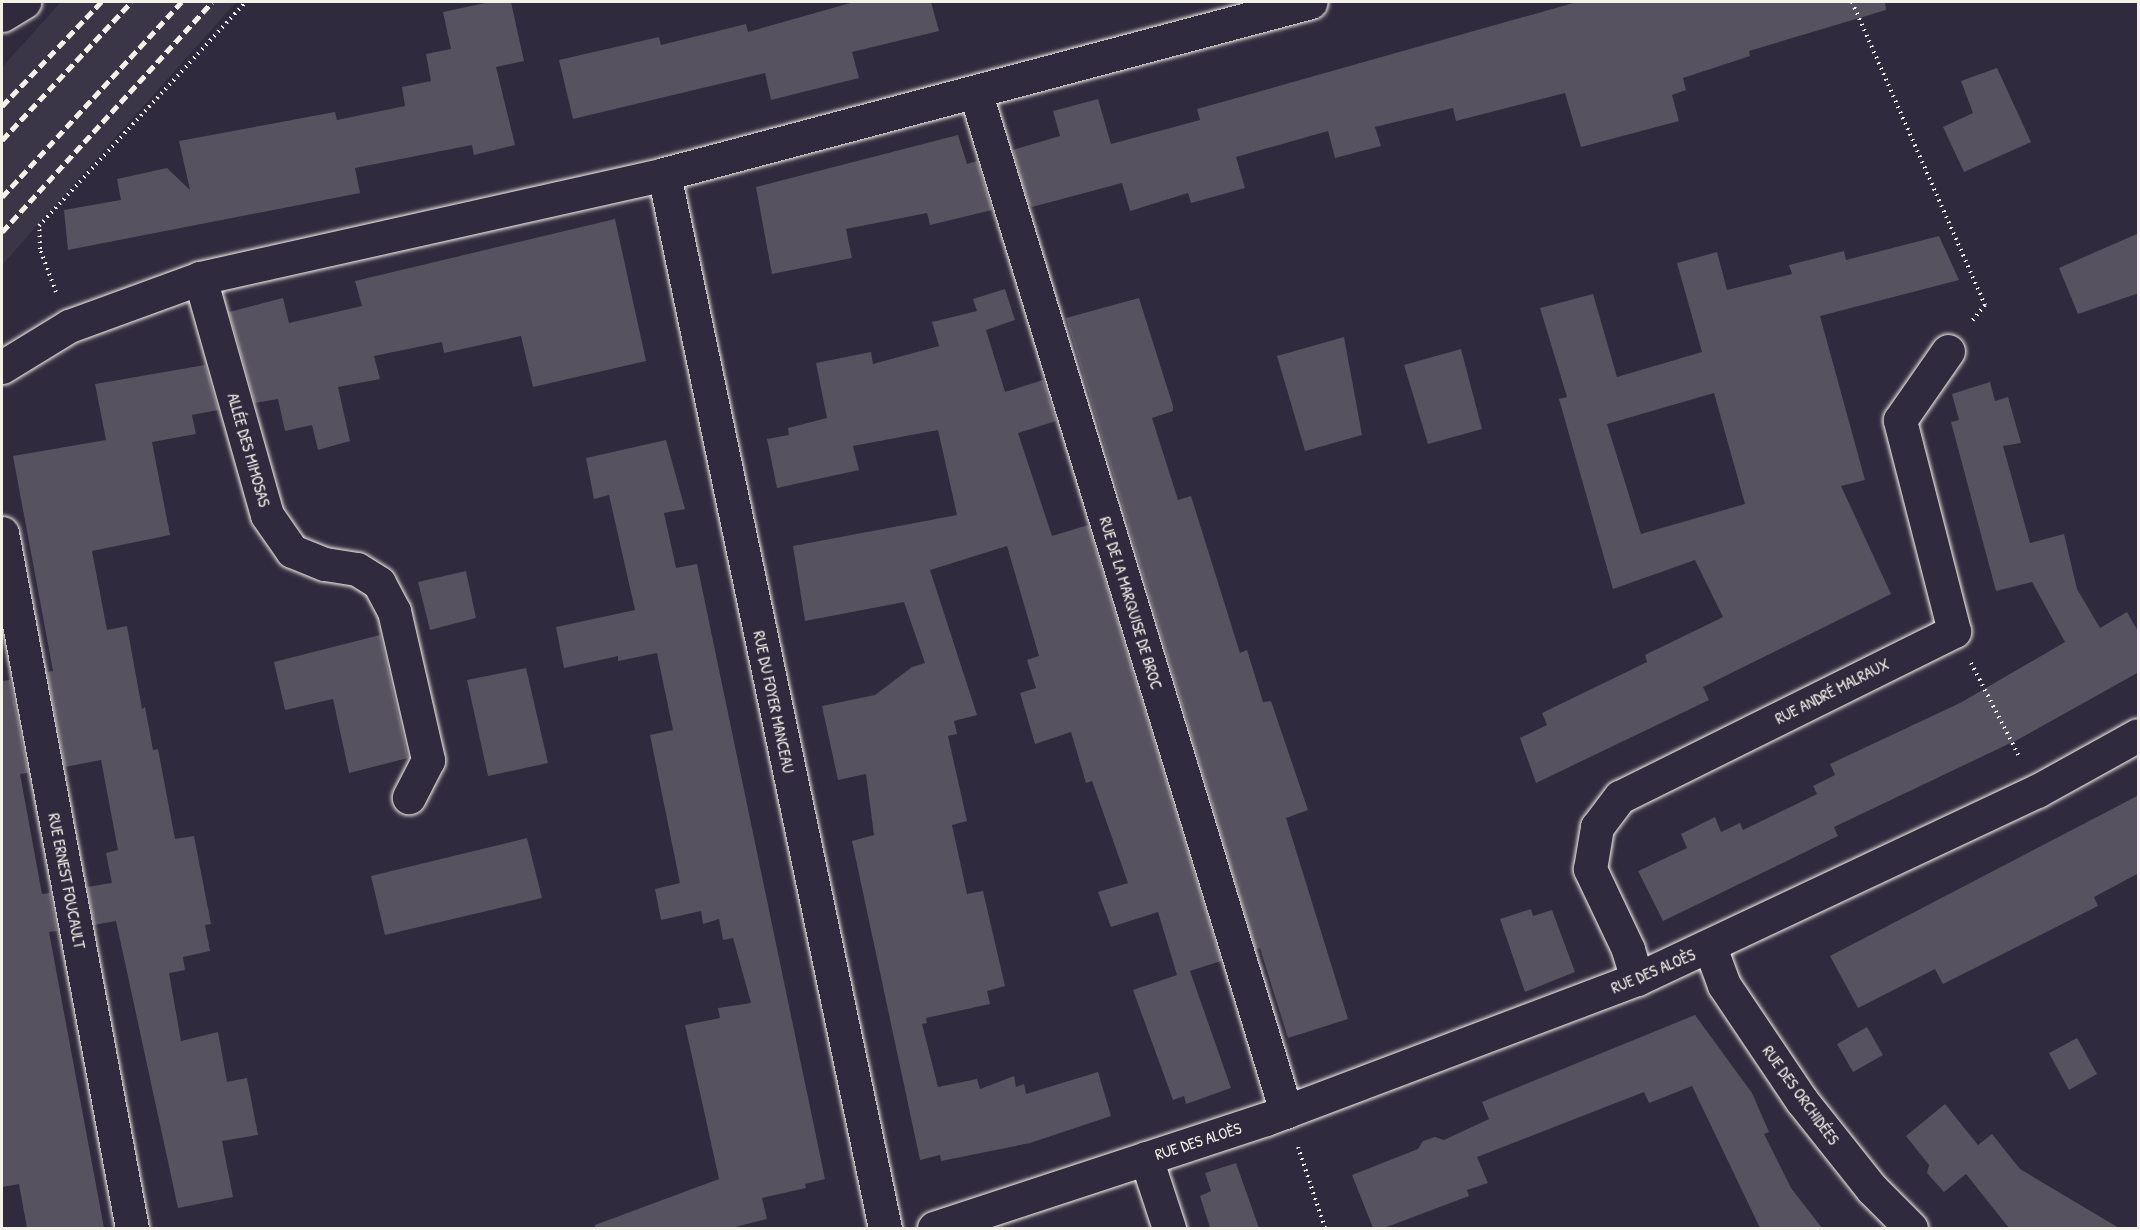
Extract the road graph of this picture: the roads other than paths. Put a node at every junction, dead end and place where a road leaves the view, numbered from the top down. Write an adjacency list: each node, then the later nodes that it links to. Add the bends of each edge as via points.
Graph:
1 (24, 2): 3 (street)
2 (1311, 2): 4 (street)
3 (2, 15)
4 (976, 94): 5 (street); 14 (street, RUE DE LA MARQUISE DE BROC)
5 (664, 174): 6 (street); 17 (street, RUE DU FOYER MANCEAU)
6 (200, 278): 8 (street, via 69,326); 11 (street, ALLÉE DES MIMOSAS, via 267,515 292,550 325,564 357,568 379,583 394,611 428,760)
7 (1948, 351): 13 (street, RUE ANDRÉ MALRAUX, via 1900,420 1954,631 1620,797 1597,827 1590,869)
8 (2, 367)
9 (2, 533): 16 (street, RUE ERNEST FOUCAULT)
10 (2139, 735): 12 (street, RUE DES ALOÈS, via 2037,791)
11 (409, 797)
12 (1710, 947): 13 (street, RUE DES ALOÈS); 20 (street, RUE DES ORCHIDÉES, via 1724,985 1802,1101 1872,1189)
13 (1638, 979): 14 (street, RUE DES ALOÈS)
14 (1286, 1112): 15 (street, RUE DES ALOÈS)
15 (1146, 1158): 18 (street, RUE DES ALOÈS); 19 (street, RUE DES ALOÈS)
16 (132, 1228)
17 (885, 1228)
18 (934, 1228)
19 (1169, 1228)
20 (1911, 1228)

